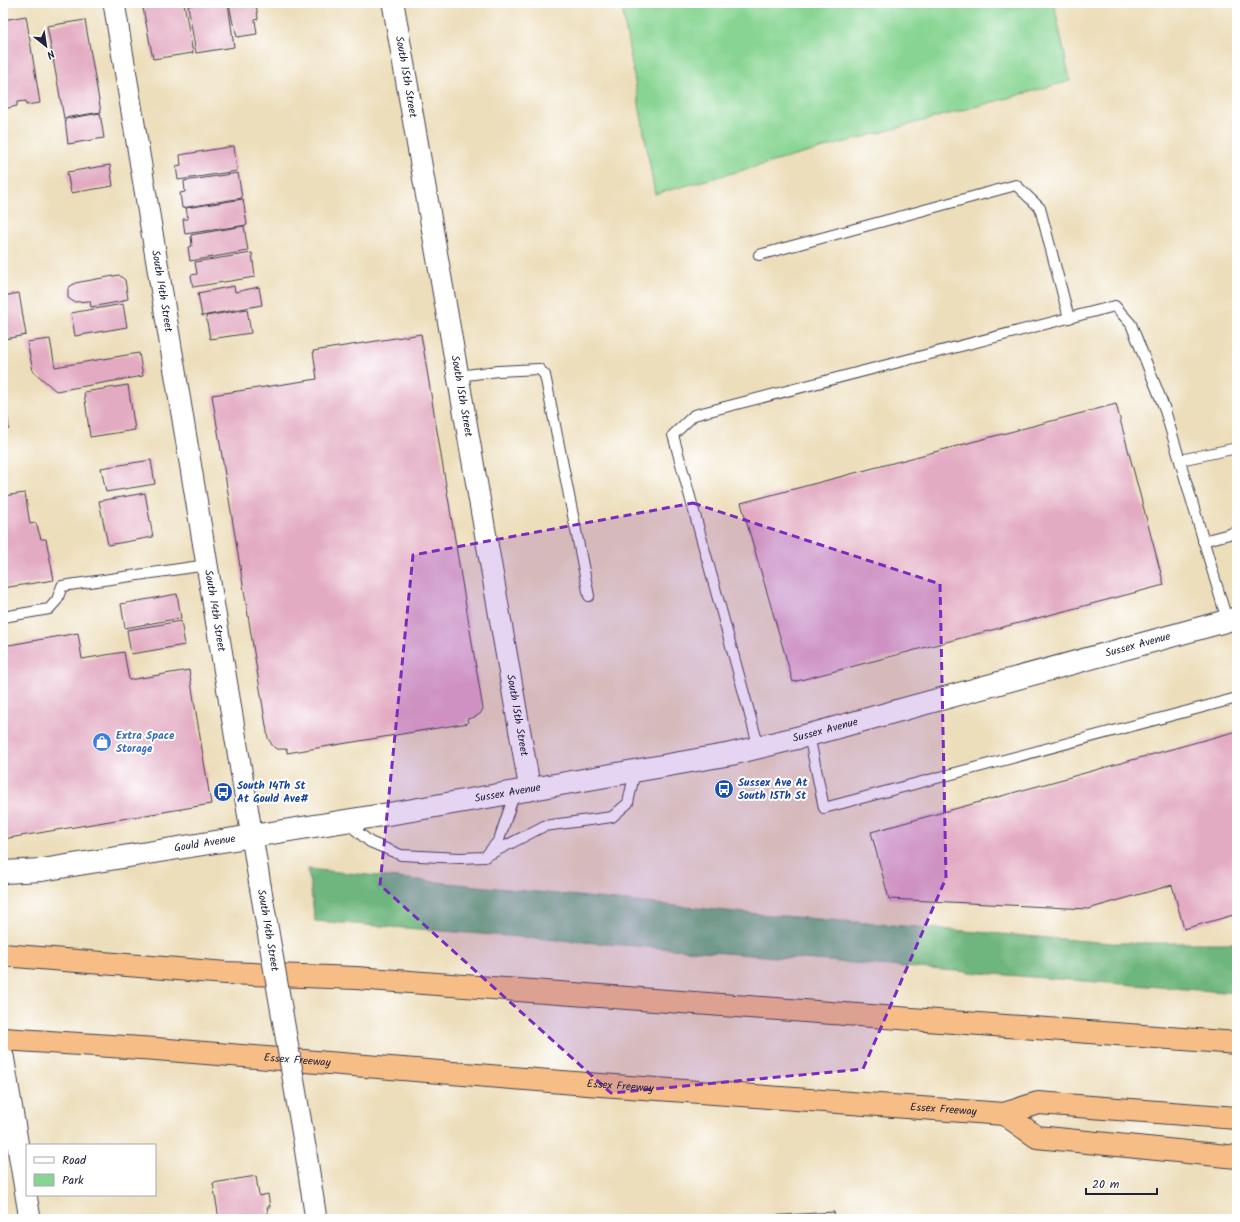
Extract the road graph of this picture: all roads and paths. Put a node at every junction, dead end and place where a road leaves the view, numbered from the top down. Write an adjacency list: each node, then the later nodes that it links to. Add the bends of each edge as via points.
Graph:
1 (114, 3): 10 (street, South 14th Street)
2 (393, 3): 5 (street, South 15th Street)
3 (759, 255): 4 (lane, via 1016,185 1040,208)
4 (1069, 318): 7 (lane, via 1115,306 1131,324 1164,407); 16 (lane, via 694,415 673,435)
5 (458, 376): 11 (lane, via 539,369 545,375); 18 (street, South 15th Street)
6 (1237, 448): 7 (lane)
7 (1180, 460): 9 (lane)
8 (1237, 532): 9 (lane)
9 (1204, 541): 13 (lane)
10 (207, 566): 12 (lane, via 62,586 57,600 49,609); 21 (street, South 14th Street)
11 (589, 596)
12 (3, 617)
13 (1232, 619): 15 (street, Sussex Avenue)
14 (1237, 698): 15 (lane, via 824,808)
15 (809, 735): 16 (street, Sussex Avenue)
16 (759, 748): 17 (street, Sussex Avenue)
17 (635, 771): 18 (street, Sussex Avenue); 22 (lane, via 628,803 612,817 544,826)
18 (522, 791): 19 (street, Sussex Avenue); 22 (lane, via 499,840)
19 (407, 811): 20 (street, Gould Avenue)
20 (344, 821): 21 (street, Gould Avenue); 22 (lane, via 370,842 401,855 460,858)
21 (252, 836): 23 (street, Gould Avenue, via 42,870); 36 (street, South 14th Street, bridge)
22 (485, 856)
23 (3, 872)
24 (3, 955): 25 (highway, via 226,973 356,978)
25 (1139, 1036): 26 (highway); 28 (highway)
26 (1237, 1038)
27 (3, 1039): 30 (highway, Essex Freeway)
28 (1237, 1043)
29 (3, 1056): 33 (street)
30 (1004, 1114): 31 (highway, Essex Freeway, via 1038,1103); 32 (highway, via 1037,1137)
31 (1237, 1118)
32 (1237, 1156)
33 (26, 1196)
34 (26, 1196): 35 (street)
35 (30, 1219)
36 (316, 1219)

